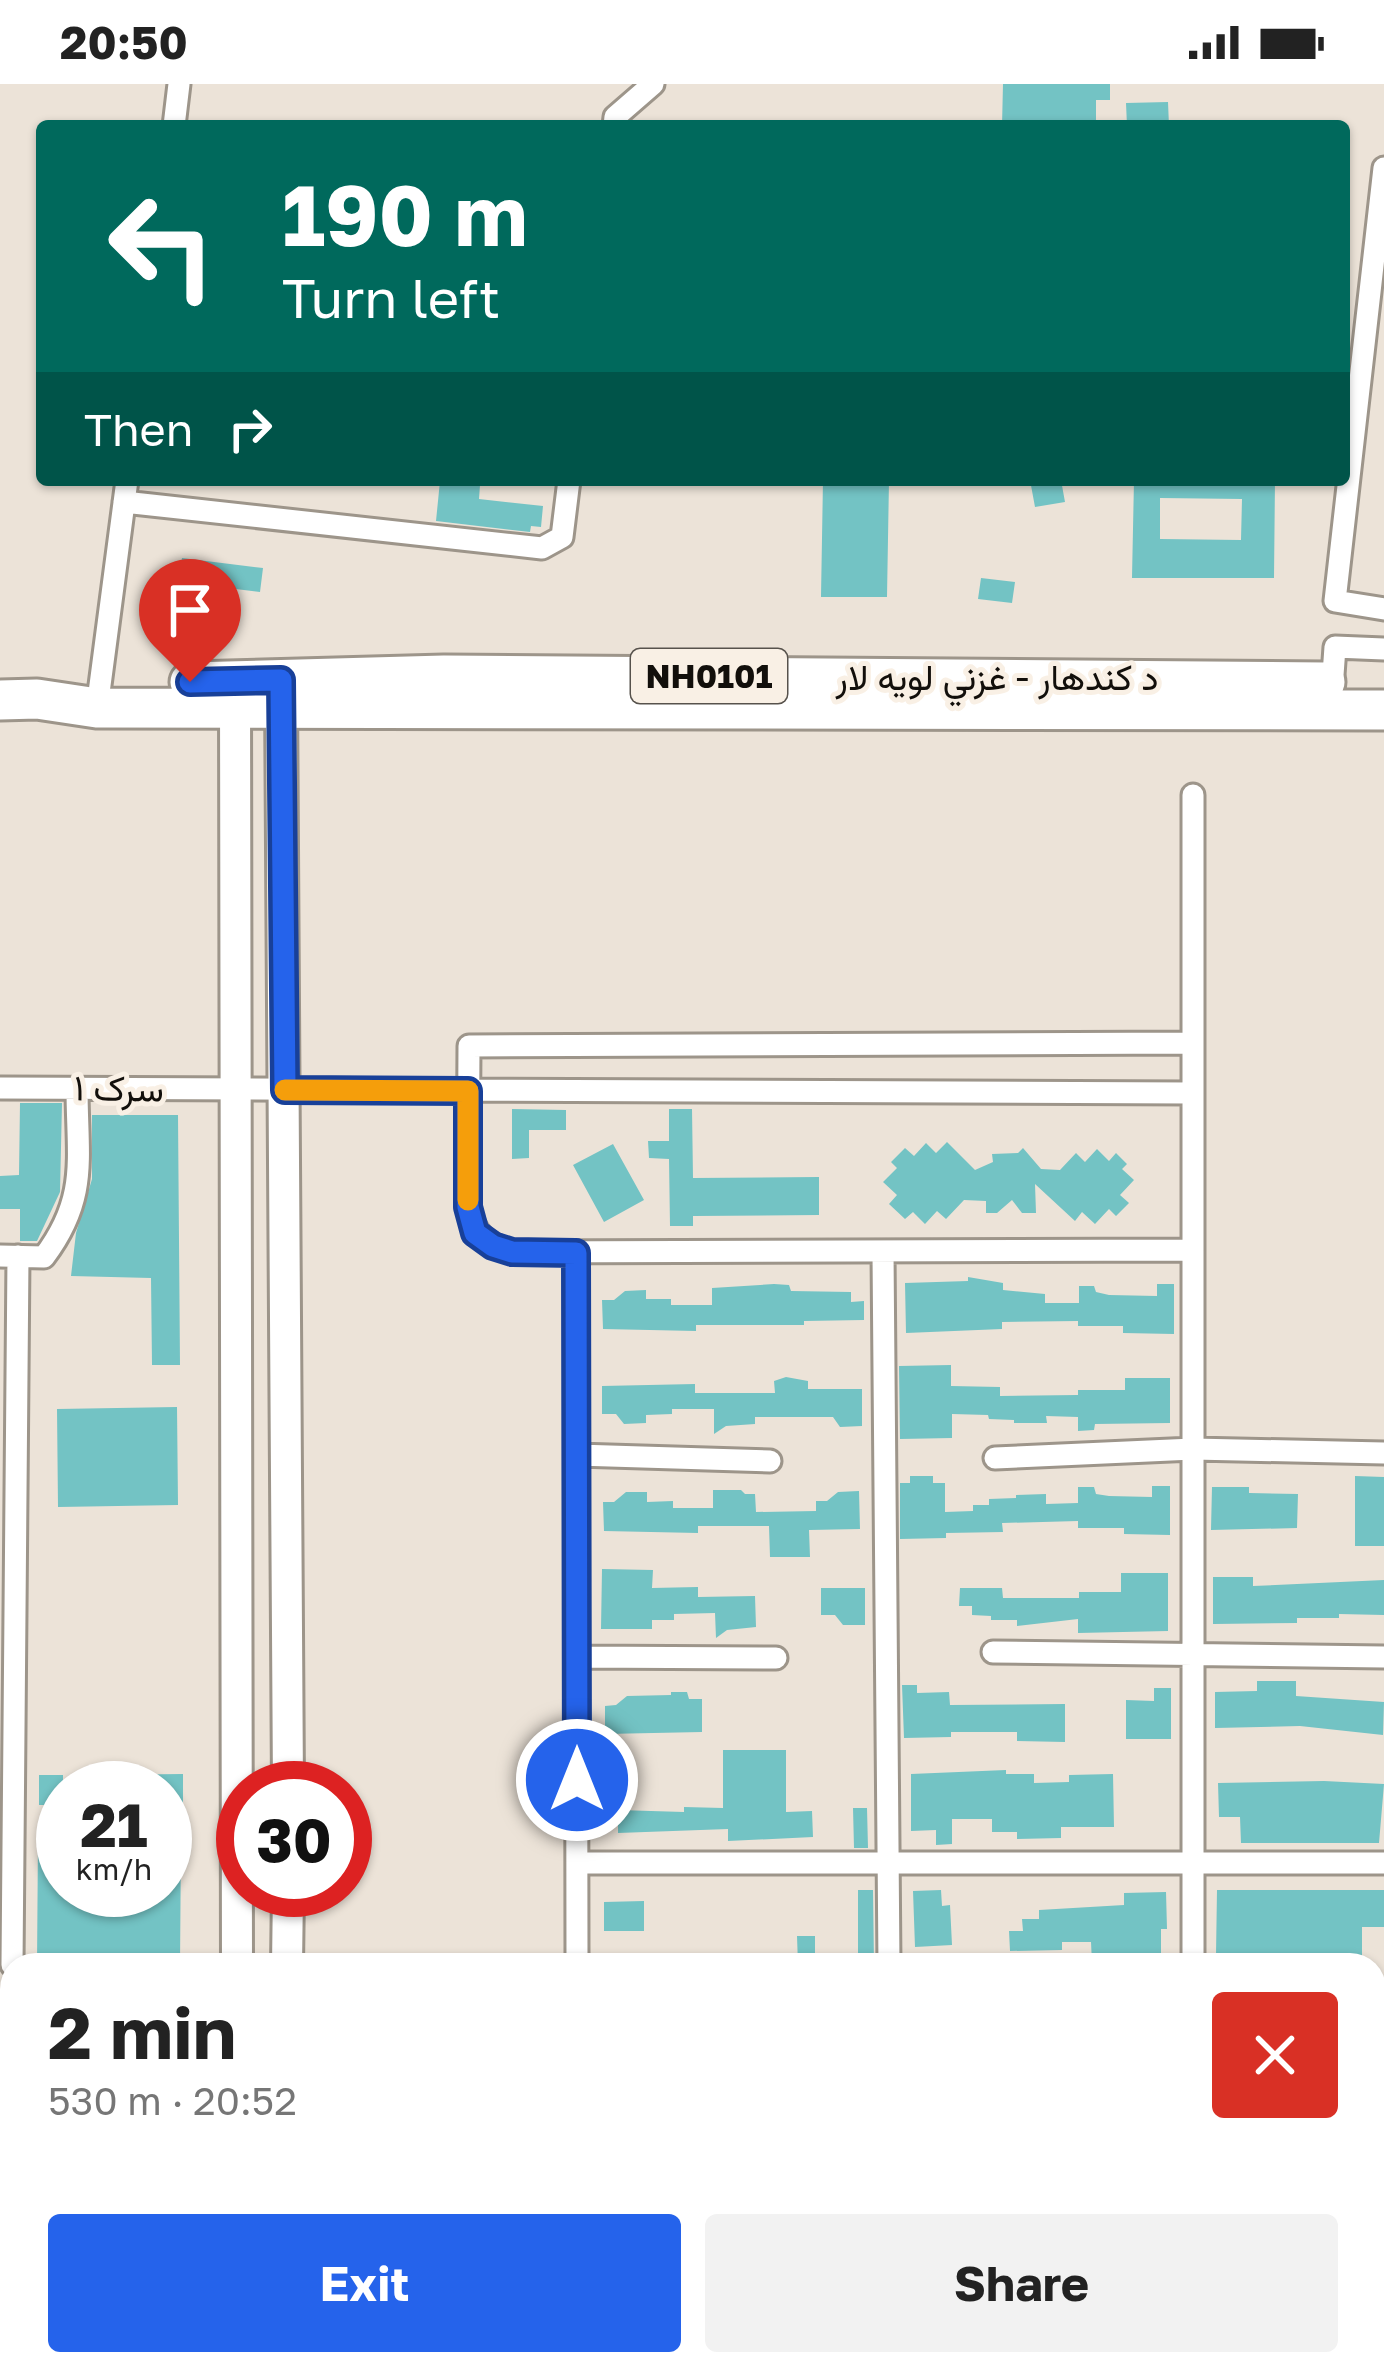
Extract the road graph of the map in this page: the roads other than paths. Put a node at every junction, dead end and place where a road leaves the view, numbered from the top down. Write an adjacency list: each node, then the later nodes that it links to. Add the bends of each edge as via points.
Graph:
1 (179, 84): 3 (street)
2 (653, 84): 4 (street)
3 (175, 120)
4 (615, 120)
5 (1384, 168): 6 (street)
6 (1350, 468)
7 (568, 486): 9 (street, via 562,536 542,548)
8 (1348, 486): 10 (street, via 1335,601)
9 (126, 491): 16 (street)
10 (1384, 609)
11 (1384, 649): 15 (street, via 1335,647)
12 (1384, 684): 15 (highway, د کندهار - غزني لويه لار / NH0101)
13 (235, 694): 14 (highway, د کندهار - غزني لويه لار / NH0101); 16 (highway, د کندهار - غزني لويه لار / NH0101); 23 (street)
14 (281, 694): 15 (highway, د کندهار - غزني لويه لار / NH0101); 24 (street)
15 (1331, 695): 18 (highway, د کندهار - غزني لويه لار / NH0101)
16 (99, 697): 17 (highway, د کندهار - غزني لويه لار / NH0101)
17 (18, 699)
18 (1384, 710)
19 (1193, 795): 20 (street)
20 (1191, 1042): 25 (street, via 469,1046); 26 (street)
21 (0, 1088): 22 (street, سرک ۱)
22 (76, 1088): 23 (street, سرک ۱); 30 (street, via 76,1196 65,1228 44,1257)
23 (237, 1090): 24 (street, سرک ۱); 48 (street)
24 (285, 1090): 25 (street, سرک ۱); 41 (street)
25 (468, 1091): 26 (street, سرک ۱); 29 (street, via 475,1233 512,1252)
26 (1191, 1093): 27 (street)
27 (1193, 1250): 28 (street); 31 (street)
28 (883, 1252): 29 (street); 43 (street)
29 (576, 1253): 33 (street)
30 (9, 1256): 47 (street)
31 (1193, 1449): 32 (street); 34 (street); 37 (street)
32 (1384, 1453)
33 (577, 1455): 35 (street); 38 (street)
34 (995, 1457)
35 (770, 1461)
36 (993, 1652): 37 (street)
37 (1193, 1653): 39 (street); 44 (street)
38 (577, 1657): 40 (street); 42 (street)
39 (1384, 1657)
40 (776, 1658)
41 (288, 1761)
42 (577, 1863): 43 (street); 50 (street)
43 (891, 1863): 44 (street); 51 (street)
44 (1193, 1863): 45 (street); 52 (street)
45 (1384, 1863)
46 (288, 1917): 49 (street)
47 (12, 1953)
48 (237, 1953)
49 (287, 1953)
50 (577, 1953)
51 (889, 1953)
52 (1193, 1953)

